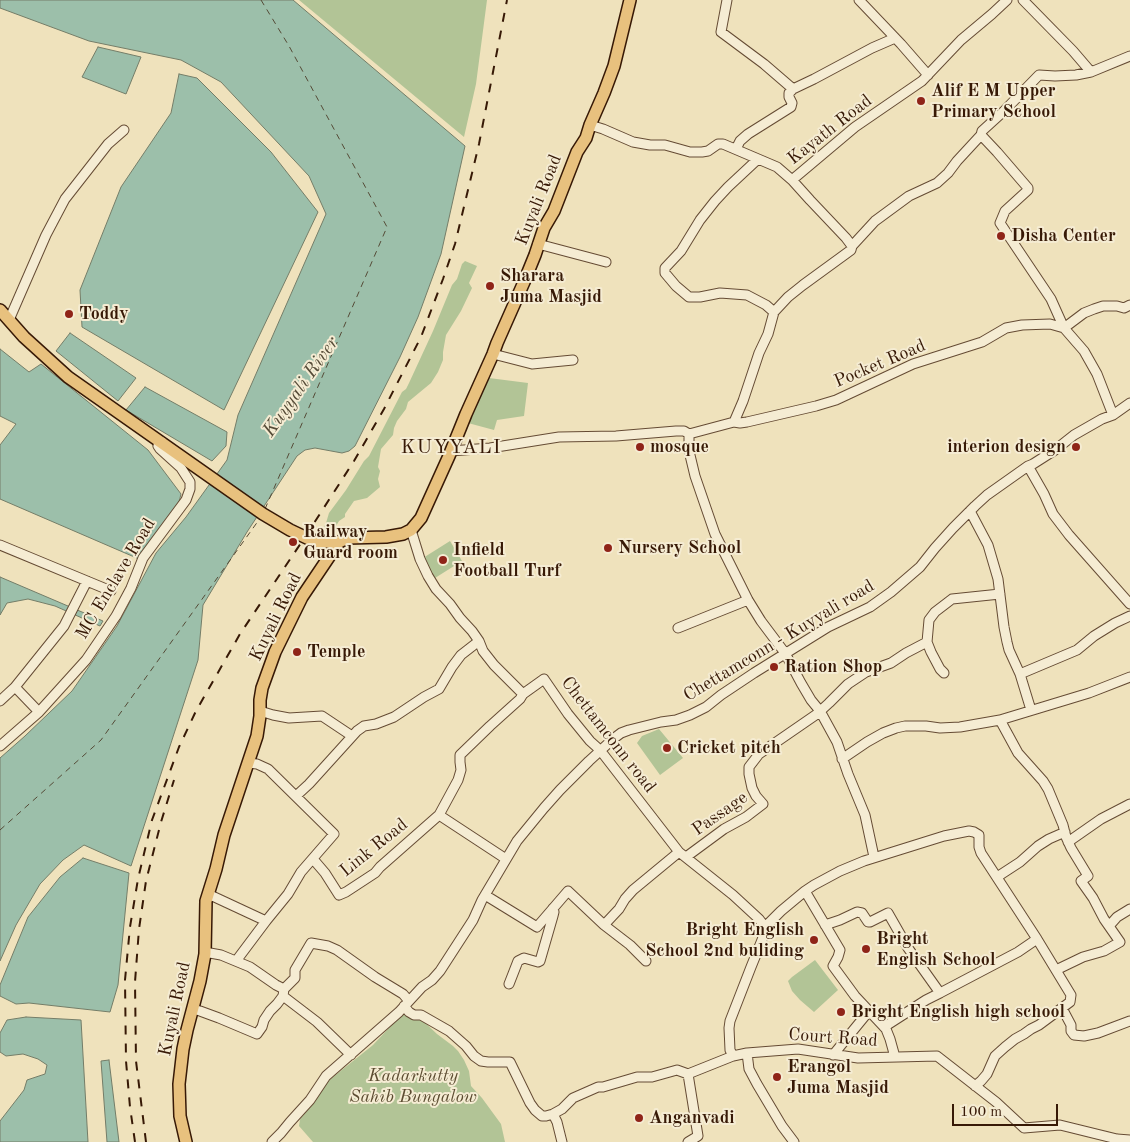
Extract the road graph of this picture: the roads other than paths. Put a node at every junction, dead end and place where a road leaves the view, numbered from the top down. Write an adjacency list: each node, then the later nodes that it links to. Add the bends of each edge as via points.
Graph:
1 (630, 0): 11 (main road, Kuyali Road, via 614,66)
2 (727, 0): 10 (street, via 721,32)
3 (859, 0): 6 (street)
4 (1007, 0): 9 (street, Kayath Road, via 961,40)
5 (1023, 0): 8 (street)
6 (895, 38): 9 (street); 10 (street)
7 (1130, 56): 8 (street)
8 (1091, 72): 13 (street, via 1039,75)
9 (928, 75): 16 (street, Kayath Road, via 855,127)
10 (793, 89): 14 (street, via 789,93 791,107 748,134)
11 (590, 125): 14 (street, Kayath Road, via 633,142 665,145 690,152 702,152 718,144); 17 (main road, Kuyali Road)
12 (124, 130): 23 (street, via 108,144 65,199)
13 (981, 135): 18 (street, via 938,183 909,196 875,221); 24 (street, via 1028,188 1005,211 1000,223 1051,299)
14 (736, 149): 15 (street, Kayath Road)
15 (758, 160): 16 (street, Kayath Road, via 778,167); 22 (street, via 715,201 665,268 665,273 689,298 720,293 747,295)
16 (792, 180): 18 (street)
17 (538, 244): 19 (street); 25 (main road, Kuyali Road)
18 (852, 246): 22 (street)
19 (606, 262)
20 (1130, 305): 24 (street, via 1094,309)
21 (0, 310): 23 (main road)
22 (774, 312): 29 (street)
23 (9, 320): 31 (main road, via 68,377)
24 (1064, 328): 28 (street, via 1084,351 1097,374); 29 (street, Pocket Road, via 1050,324 1006,328 982,342 913,364 836,400 747,422)
25 (494, 354): 26 (street, via 532,364); 32 (main road, Kuyali Road)
26 (573, 360)
27 (1130, 403): 28 (street, Chettamconn - Kuyyali road)
28 (1113, 415): 33 (street, Chettamconn - Kuyyali road, via 1081,430)
29 (734, 422): 30 (street, Pocket Road)
30 (689, 434): 32 (street, Pocket Road, via 676,431 559,437); 41 (street, via 692,465 707,511)
31 (162, 442): 36 (main road, via 290,530 318,542); 57 (street, MC Enclave Road, via 158,446 160,450 181,468 190,482 186,500 143,558 131,588 101,639)
32 (451, 451): 35 (main road, Kuyali Road, via 420,518)
33 (1028, 466): 34 (street, Chettamconn - Kuyyali road); 42 (street, via 1053,514)
34 (970, 510): 40 (street, via 988,545); 47 (street, Chettamconn - Kuyyali road, via 920,567 891,592 870,607)
35 (411, 530): 36 (main road, via 386,537 348,538); 46 (street, via 420,559 436,589 472,631)
36 (339, 542): 55 (main road, Kuyali Road, via 286,627 262,688)
37 (0, 544): 38 (street)
38 (88, 581): 39 (street); 51 (street, via 64,626)
39 (111, 590)
40 (1000, 594): 45 (street, via 952,599 929,620); 49 (street, via 1009,650)
41 (748, 600): 44 (street); 47 (street)
42 (1130, 604)
43 (1130, 616): 49 (street, via 1077,650)
44 (678, 628)
45 (927, 642): 48 (street); 56 (street, via 891,663 866,672)
46 (476, 644): 52 (street); 59 (street, via 452,667 439,689 394,717 364,726)
47 (785, 653): 56 (street); 61 (street, Chettamconn - Kuyyali road, via 706,707 676,720 621,733)
48 (944, 673)
49 (1020, 674): 54 (street)
50 (1130, 677): 54 (street)
51 (15, 687): 53 (street); 57 (street)
52 (523, 694): 61 (street, Chettamconn road, via 544,679 568,714); 66 (street, Link Road, via 460,755 458,780)
53 (0, 701)
54 (1031, 710): 58 (street)
55 (260, 711): 59 (street, via 289,718 322,716); 63 (main road, Kuyali Road, via 257,736)
56 (820, 711): 62 (street, via 838,742); 69 (street, Passage, via 752,762 749,774 752,788 763,804)
57 (39, 712): 60 (street, MC Enclave Road)
58 (1000, 720): 62 (street, via 960,728 896,728); 67 (street, via 1018,753 1048,789)
59 (352, 736): 64 (street)
60 (0, 746)
61 (600, 750): 69 (street, Chettamconn road); 72 (street, Chettamconn - Kuyyali road, via 544,808)
62 (842, 759): 70 (street, via 865,815)
63 (248, 763): 64 (street, Link Road, via 268,769); 75 (main road, Kuyali Road)
64 (296, 796): 71 (street, Link Road, via 334,834)
65 (1130, 804): 68 (street)
66 (439, 815): 71 (street, Link Road, via 375,873 339,895); 72 (street)
67 (1065, 832): 68 (street); 73 (street, via 1048,838)
68 (1068, 842): 82 (street, via 1088,876 1081,881)
69 (682, 854): 80 (street, via 633,890); 83 (street, Chettamconn road, via 733,895)
70 (874, 857): 73 (street, via 970,831 979,835 981,853); 74 (street)
71 (313, 858): 79 (street, Link Road)
72 (506, 859): 76 (street, Chettamconn - Kuyyali road)
73 (997, 877): 84 (street)
74 (805, 891): 81 (street); 83 (street)
75 (208, 894): 79 (street); 85 (main road, Kuyali Road)
76 (486, 895): 77 (street, via 537,927); 92 (street, Chettamconn - Kuyyali road, via 445,965)
77 (553, 908): 80 (street, via 568,891); 89 (street, via 540,961 524,958 518,961)
78 (1130, 909): 82 (street)
79 (266, 921): 87 (street, Link Road)
80 (604, 925): 86 (street)
81 (825, 925): 91 (street, via 858,912 868,922 888,913); 95 (street, via 840,950 833,966)
82 (1109, 926): 88 (street, via 1120,942)
83 (765, 928): 101 (street, via 730,1021)
84 (1036, 938): 88 (street); 91 (street, via 1018,952)
85 (205, 954): 87 (street, via 221,955); 94 (main road, Kuyali Road)
86 (646, 961)
87 (236, 962): 90 (street, via 250,967)
88 (1056, 970): 93 (street, via 1071,995 1070,1002)
89 (509, 984)
90 (284, 992): 92 (street, via 295,978 295,970 311,943 336,950 403,994); 94 (street, via 257,1034); 98 (street)
91 (940, 993): 97 (street)
92 (407, 1004): 98 (street, Chettamconn - Kuyyali road); 105 (street, via 409,1012 449,1031 481,1061 510,1062 535,1110 542,1116)
93 (1062, 1008): 96 (street, via 1074,1035 1098,1033); 104 (street, via 1005,1047)
94 (192, 1009): 107 (main road, Kuyali Road, via 179,1084 180,1116)
95 (869, 1011): 97 (street); 100 (street)
96 (1130, 1021)
97 (884, 1027): 102 (street)
98 (351, 1054): 108 (street, Chettamconn - Kuyyali road, via 326,1076 310,1100)
99 (747, 1054): 100 (street, Court Road, via 798,1050); 101 (street, Court Road); 111 (street, via 756,1084)
100 (833, 1055): 102 (street, Court Road)
101 (733, 1056): 103 (street, Court Road)
102 (895, 1058): 104 (street, Court Road, via 937,1056)
103 (688, 1074): 105 (street, via 677,1070 598,1087 573,1098); 110 (street, via 698,1136)
104 (975, 1086): 106 (street, Court Road, via 1024,1128 1060,1125)
105 (553, 1114): 109 (street)
106 (1130, 1140)
107 (186, 1142)
108 (272, 1142)
109 (562, 1142)
110 (688, 1142)
111 (794, 1142)

